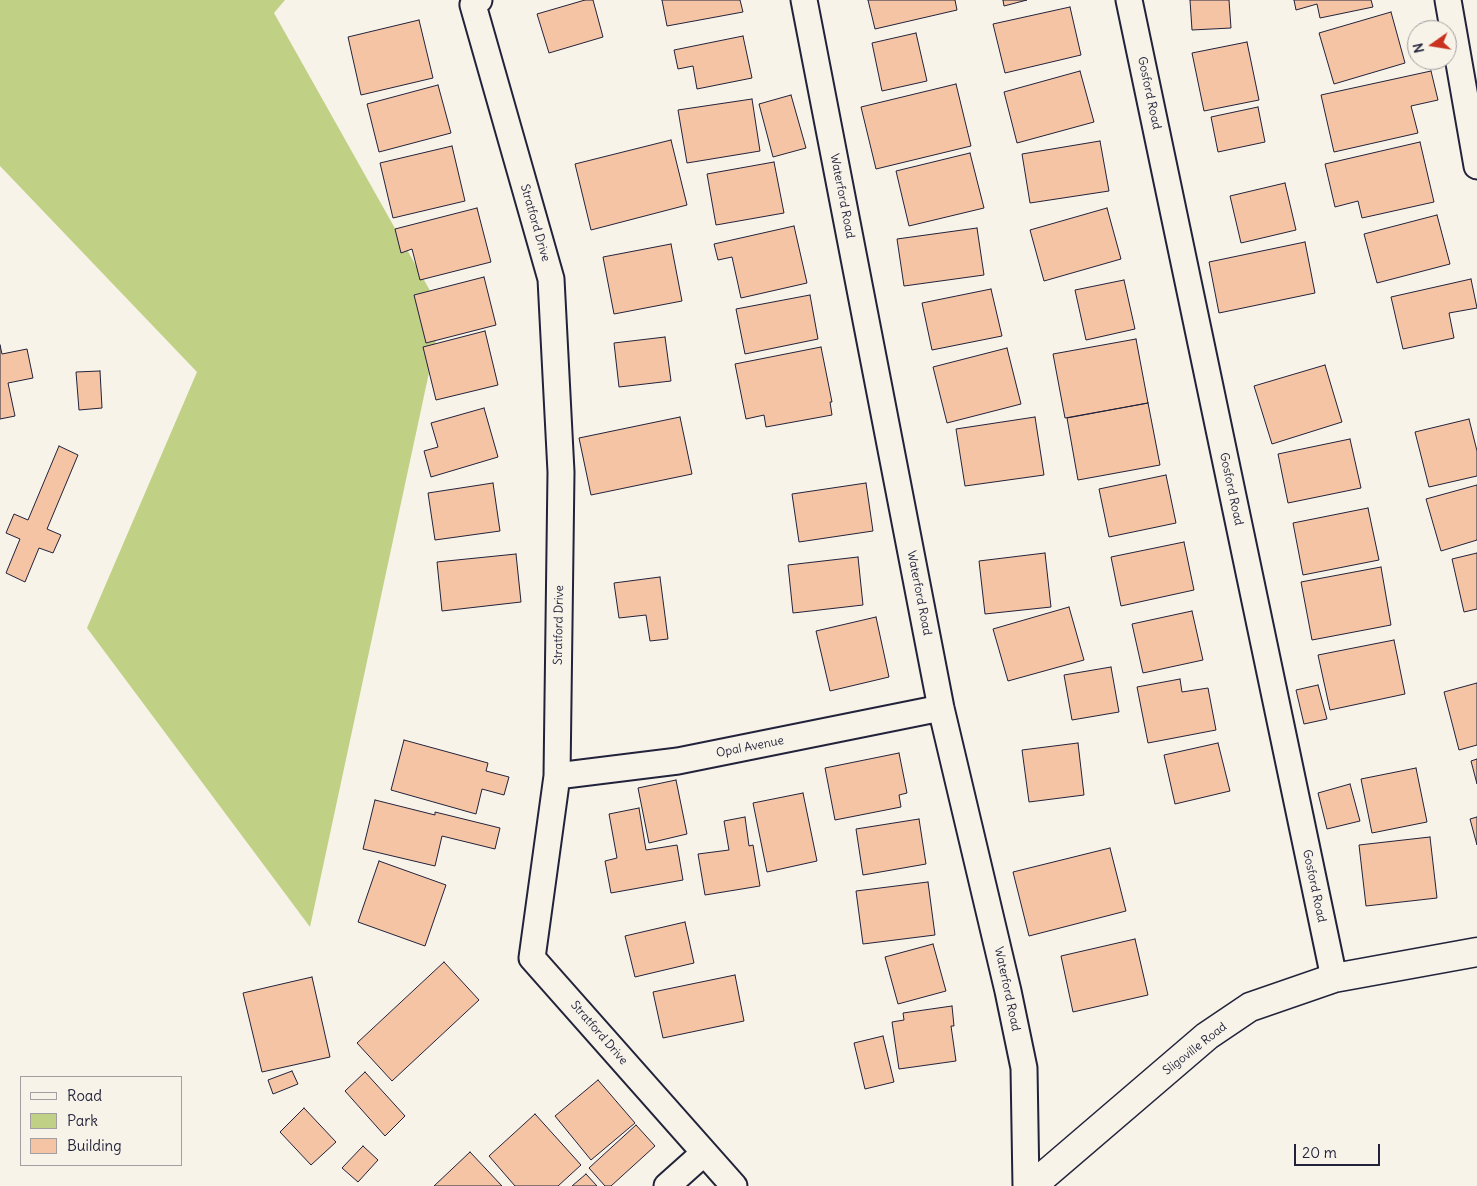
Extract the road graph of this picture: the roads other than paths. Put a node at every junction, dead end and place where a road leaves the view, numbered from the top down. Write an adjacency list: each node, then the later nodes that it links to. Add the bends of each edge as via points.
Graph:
1 (479, 0): 7 (street, Stratford Drive, via 473,5 551,278 561,472)
2 (804, 0): 6 (street, Waterford Road)
3 (1129, 0): 9 (street, Gosford Road)
4 (1448, 0): 5 (street)
5 (1477, 166)
6 (941, 708): 7 (street, Opal Avenue, via 678,761); 13 (street, Waterford Road, via 1024,1068)
7 (557, 776): 10 (street, Stratford Drive, via 532,958)
8 (1477, 952): 9 (street, Sligoville Road)
9 (1334, 978): 14 (street, Sligoville Road, via 1250,1007 1207,1036)
10 (704, 1154): 11 (street); 12 (street, Stratford Drive)
11 (667, 1186)
12 (734, 1186)
13 (1026, 1186)
14 (1032, 1186)

